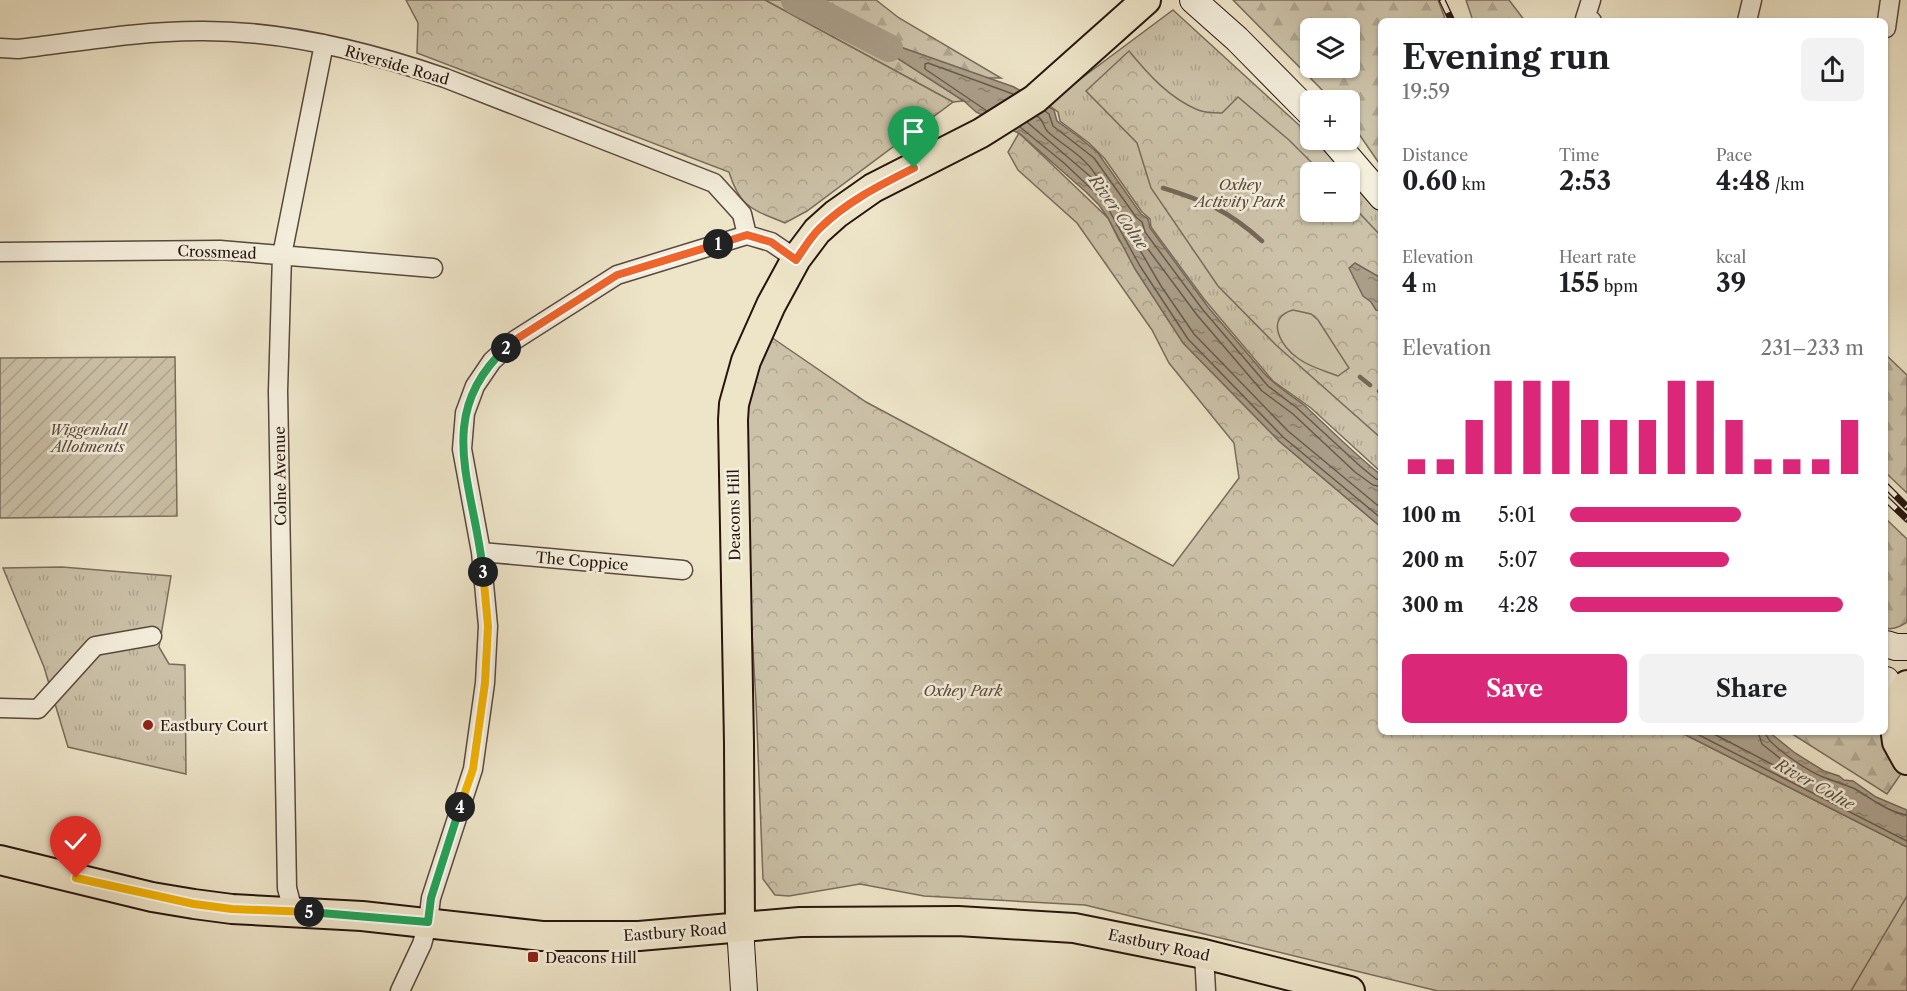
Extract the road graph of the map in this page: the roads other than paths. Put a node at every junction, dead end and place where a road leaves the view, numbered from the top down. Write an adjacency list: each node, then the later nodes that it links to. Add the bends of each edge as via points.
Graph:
1 (1118, 0): 10 (main road)
2 (1146, 0): 10 (main road, Deacons Hill)
3 (1193, 0): 13 (street)
4 (1591, 0): 7 (street)
5 (1752, 0): 8 (street)
6 (1890, 0): 9 (street)
7 (1588, 18)
8 (1748, 18)
9 (1887, 18)
10 (1109, 32): 19 (main road, Deacons Hill, via 1035,99 955,147 873,188 836,214 817,231)
11 (324, 44): 12 (street, Riverside Road, via 262,34 200,31); 16 (street, Riverside Road, via 445,78 714,183 742,214); 18 (street, Colne Avenue)
12 (0, 48)
13 (1300, 103)
14 (1342, 150): 15 (street)
15 (1378, 192)
16 (747, 235): 19 (street, via 771,242); 21 (street, via 617,275 515,340 492,361 475,386 465,413 462,449)
17 (0, 252): 18 (street, Crossmead, via 220,250)
18 (282, 255): 20 (street, Crossmead); 31 (street, Colne Avenue, via 278,402 287,888)
19 (796, 260): 33 (main road, Deacons Hill, via 746,361 734,404)
20 (433, 268)
21 (481, 552): 22 (street, The Coppice); 32 (street, via 488,626 473,769 431,898)
22 (683, 570)
23 (152, 636): 28 (street, via 95,646 38,709)
24 (1888, 646): 25 (street)
25 (1907, 647)
26 (1888, 682): 27 (street)
27 (1900, 696): 29 (main road, via 1894,726)
28 (0, 708)
29 (1907, 760)
30 (0, 860): 31 (main road, Eastbury Road, via 152,897 232,909)
31 (293, 911): 32 (main road, Eastbury Road)
32 (428, 922): 33 (main road, Eastbury Road, via 542,936 639,936); 35 (street)
33 (740, 927): 34 (main road, Eastbury Road, via 800,922 958,921 1074,928); 36 (street)
34 (1204, 954): 37 (street); 38 (main road, Eastbury Road)
35 (400, 991)
36 (744, 991)
37 (1206, 991)
38 (1350, 991)

